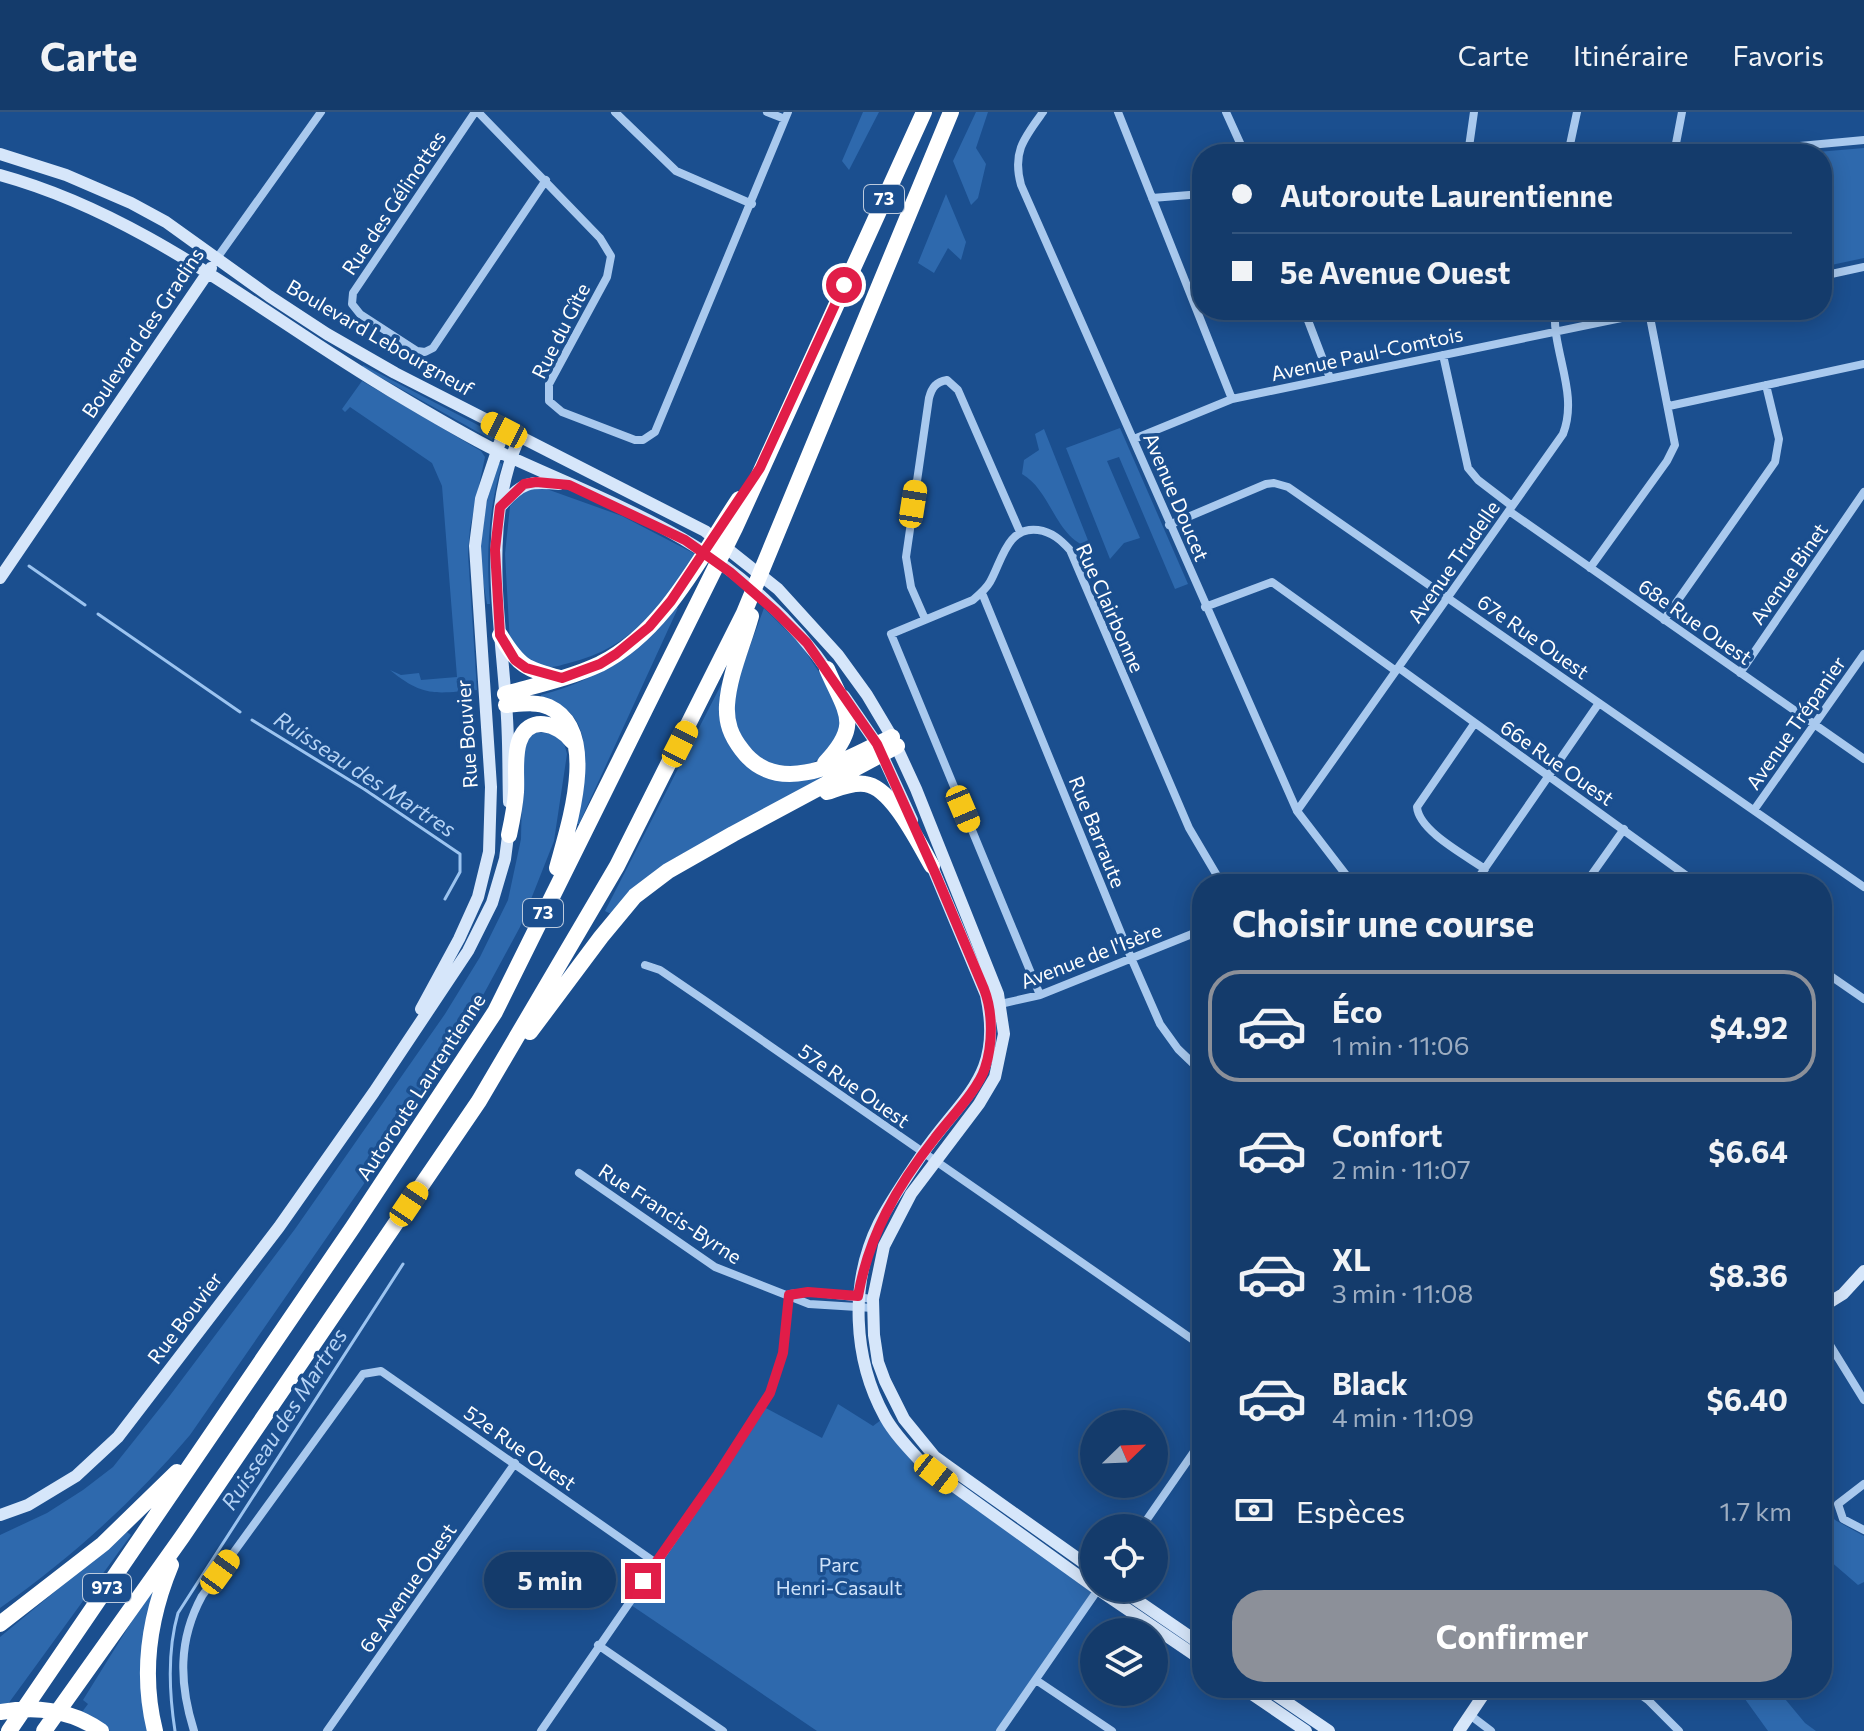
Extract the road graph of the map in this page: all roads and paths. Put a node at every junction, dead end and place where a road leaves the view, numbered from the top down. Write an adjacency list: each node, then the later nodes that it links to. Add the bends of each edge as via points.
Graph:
1 (321, 112): 26 (street, Boulevard des Gradins)
2 (476, 112): 22 (street, Rue du Gîte); 22 (street, Rue des Gélinottes, via 353,293 352,304 360,314 417,351 433,348)
3 (615, 112): 25 (street, via 676,171)
4 (767, 112): 13 (street)
5 (924, 112): 53 (highway, Autoroute Laurentienne / 73)
6 (951, 112): 61 (highway, 73, via 782,518)
7 (1043, 112): 46 (street, Avenue Doucet, via 1025,137 1016,166 1021,185)
8 (1118, 112): 24 (street)
9 (1226, 112): 15 (street)
10 (1474, 112): 16 (street)
11 (1577, 112): 17 (street)
12 (1682, 112): 18 (street)
13 (786, 116): 25 (street, Rue du Gîte)
14 (1864, 140): 19 (street)
15 (1240, 144)
16 (1469, 144)
17 (1570, 144)
18 (1676, 144)
19 (1821, 144)
20 (0, 154): 26 (street, Boulevard Lebourgneuf, via 131,203)
21 (0, 175): 28 (street, Boulevard Lebourgneuf, via 115,220)
22 (546, 180): 25 (street, Rue du Gîte, via 611,256 607,277 549,384 549,401 562,412 635,440 655,432)
23 (1192, 195): 24 (street)
24 (1152, 198): 30 (street)
25 (752, 204)
26 (217, 258): 28 (street, Boulevard des Gradins); 44 (street, Boulevard Lebourgneuf, via 327,334)
27 (1864, 267): 29 (street)
28 (208, 273): 47 (street, Boulevard Lebourgneuf, via 380,385); 57 (street, Boulevard des Gradins)
29 (1832, 274)
30 (1192, 298)
31 (1201, 320): 42 (street)
32 (1308, 320): 39 (street)
33 (1555, 320): 36 (street, Avenue Trudelle)
34 (1609, 320): 36 (street, Avenue Paul-Comtois)
35 (1651, 320): 43 (street)
36 (1554, 331): 37 (street, Avenue Paul-Comtois); 52 (street, Avenue Trudelle, via 1569,418)
37 (1443, 355): 39 (street, Avenue Paul-Comtois); 52 (street, 68e Rue Ouest, via 1468,468)
38 (1863, 364): 40 (street); 41 (street)
39 (1330, 378): 42 (street, Avenue Paul-Comtois)
40 (1864, 378)
41 (1766, 385): 43 (street); 63 (street, via 1779,439 1775,462)
42 (1232, 399): 46 (street, Avenue Paul-Comtois)
43 (1669, 406): 56 (street, via 1676,437 1672,453)
44 (504, 430): 45 (street, Boulevard Lebourgneuf); 47 (street, Rue Bouvier)
45 (519, 438): 48 (street, Rue Bouvier); 75 (street, Boulevard Lebourgneuf, via 705,531 778,589 838,655)
46 (1134, 439): 54 (street, Avenue Doucet)
47 (496, 450): 48 (street, Boulevard Lebourgneuf); 71 (street, Rue Bouvier, via 481,499 475,546)
48 (511, 457): 49 (street, Boulevard Lebourgneuf); 51 (street, Rue Bouvier)
49 (569, 485): 51 (street, via 524,484); 66 (street, Boulevard Lebourgneuf, via 685,540 730,572 775,611)
50 (1864, 492): 68 (street, Avenue Binet)
51 (500, 507): 64 (street, Rue Bouvier, via 495,550)
52 (1510, 508): 56 (street, 68e Rue Ouest); 59 (street, Avenue Trudelle)
53 (730, 525): 69 (highway, via 649,627 600,664); 93 (highway, Autoroute Laurentienne / 73)
54 (1169, 525): 59 (street, 67e Rue Ouest, via 1266,484 1281,484); 60 (street, Avenue Doucet)
55 (1020, 532): 58 (street); 62 (street, via 958,390 941,381 929,398 906,557 911,587); 87 (street, Rue Clairbonne, via 1046,532 1070,550 1189,828)
56 (1590, 568): 63 (street, 68e Rue Ouest)
57 (0, 578)
58 (982, 593): 62 (street); 95 (street, Rue Barraute)
59 (1449, 597): 67 (street, Avenue Trudelle); 72 (street, 67e Rue Ouest)
60 (1205, 607): 67 (street, 66e Rue Ouest, via 1272,582); 82 (street, Avenue Doucet)
61 (748, 614): 78 (highway, via 729,686 729,729 747,757 763,769 800,775); 103 (highway, 73, via 617,866)
62 (925, 619): 98 (street, via 891,634)
63 (1664, 620): 68 (street, 68e Rue Ouest)
64 (500, 635): 69 (highway, via 526,668); 70 (street, Rue Bouvier)
65 (1864, 654): 73 (street, Avenue Trépanier)
66 (827, 669): 75 (street, Boulevard Lebourgneuf); 78 (highway, via 849,725 840,748)
67 (1398, 669): 74 (street, 66e Rue Ouest); 82 (street, Avenue Trudelle)
68 (1740, 673): 73 (street, 68e Rue Ouest)
69 (562, 678): 70 (highway)
70 (506, 700): 71 (street); 76 (highway, via 549,707 571,726); 84 (street, Rue Bouvier)
71 (486, 702): 102 (street, Rue Bouvier, via 491,820 481,886 459,939)
72 (1599, 703): 79 (street); 81 (street, 67e Rue Ouest)
73 (1813, 723): 77 (street, 68e Rue Ouest); 81 (street, Avenue Trépanier)
74 (1474, 724): 79 (street, 66e Rue Ouest); 86 (street, via 1417,807 1417,815)
75 (887, 745): 78 (highway); 80 (highway); 85 (street); 100 (street, via 993,979)
76 (578, 749): 84 (highway, via 555,725 545,723 525,732 518,744); 93 (highway, via 573,808)
77 (1864, 759)
78 (820, 769)
79 (1548, 778): 83 (street, 66e Rue Ouest); 86 (street)
80 (785, 807): 85 (highway, via 842,787 878,788); 103 (highway, via 668,871 635,896)
81 (1754, 810): 92 (street, 67e Rue Ouest)
82 (1297, 811): 88 (street, Avenue Doucet)
83 (1624, 829): 90 (street); 91 (street, 66e Rue Ouest)
84 (509, 835): 102 (street, Rue Bouvier, via 492,903 468,951)
85 (932, 866): 100 (street)
86 (1485, 869): 89 (street)
87 (1216, 874)
88 (1345, 874)
89 (1481, 874)
90 (1592, 874)
91 (1685, 874)
92 (1864, 887)
93 (549, 901): 115 (highway, Autoroute Laurentienne / 73, via 495,1012)
94 (1192, 934): 95 (street, Avenue de l'Isère)
95 (1132, 960): 98 (street, Avenue de l'Isère); 101 (street, Rue Barraute, via 1160,1024)
96 (645, 965): 104 (street, 57e Rue Ouest, via 683,985)
97 (1832, 977): 99 (street)
98 (1040, 995): 100 (street, Avenue de l'Isère)
99 (1864, 999)
100 (995, 1005): 104 (street, via 985,1069); 105 (street, via 1004,1034 995,1077)
101 (1192, 1062)
102 (391, 1065): 120 (street, Rue Bouvier, via 279,1227 118,1437 76,1476)
103 (479, 1101): 122 (highway, 73)
104 (923, 1153): 105 (street, 57e Rue Ouest); 110 (street, via 879,1224 864,1262)
105 (935, 1161): 111 (street, via 892,1228 877,1271); 112 (street, 57e Rue Ouest)
106 (579, 1173): 108 (street, Rue Francis-Byrne, via 715,1267)
107 (1864, 1271): 109 (street)
108 (789, 1295): 110 (street, Rue Francis-Byrne, via 809,1304); 124 (street, via 783,1353 770,1393)
109 (1832, 1301)
110 (858, 1302): 111 (street, Rue Francis-Byrne); 125 (street, via 861,1348 871,1384 904,1444 949,1484)
111 (873, 1304): 123 (street, via 885,1381 918,1438 951,1469)
112 (1192, 1339)
113 (1832, 1348): 114 (street)
114 (1864, 1400)
115 (204, 1446): 129 (highway, via 103,1544); 140 (highway, Autoroute Laurentienne / 973)
116 (1192, 1454): 119 (street)
117 (515, 1463): 124 (street, 52e Rue Ouest); 144 (street, 52e Rue Ouest, via 381,1371 363,1374 190,1619 183,1681); 145 (street, 6e Avenue Ouest)
118 (1864, 1484): 121 (street, via 1838,1504 1843,1519)
119 (1151, 1514)
120 (0, 1515)
121 (1864, 1530)
122 (182, 1537): 141 (highway, 73); 143 (highway, via 163,1585 147,1656)
123 (1080, 1560)
124 (656, 1563): 131 (street)
125 (1080, 1576)
126 (1088, 1602): 133 (street)
127 (1117, 1602): 132 (street)
128 (1139, 1602): 130 (street)
129 (2, 1623)
130 (1192, 1638)
131 (598, 1645): 146 (street); 147 (street)
132 (1192, 1653)
133 (1036, 1680): 148 (street); 149 (street)
134 (1258, 1698): 150 (street)
135 (1281, 1698): 151 (street)
136 (1481, 1698): 139 (street)
137 (1645, 1698): 154 (street)
138 (0, 1712): 142 (highway, via 40,1709 79,1718)
139 (1470, 1715): 152 (street); 153 (street)
140 (9, 1731)
141 (46, 1731)
142 (101, 1731)
143 (155, 1731)
144 (194, 1731)
145 (327, 1731)
146 (541, 1731)
147 (723, 1731)
148 (1000, 1731)
149 (1112, 1731)
150 (1306, 1731)
151 (1329, 1731)
152 (1459, 1731)
153 (1491, 1731)
154 (1679, 1731)

